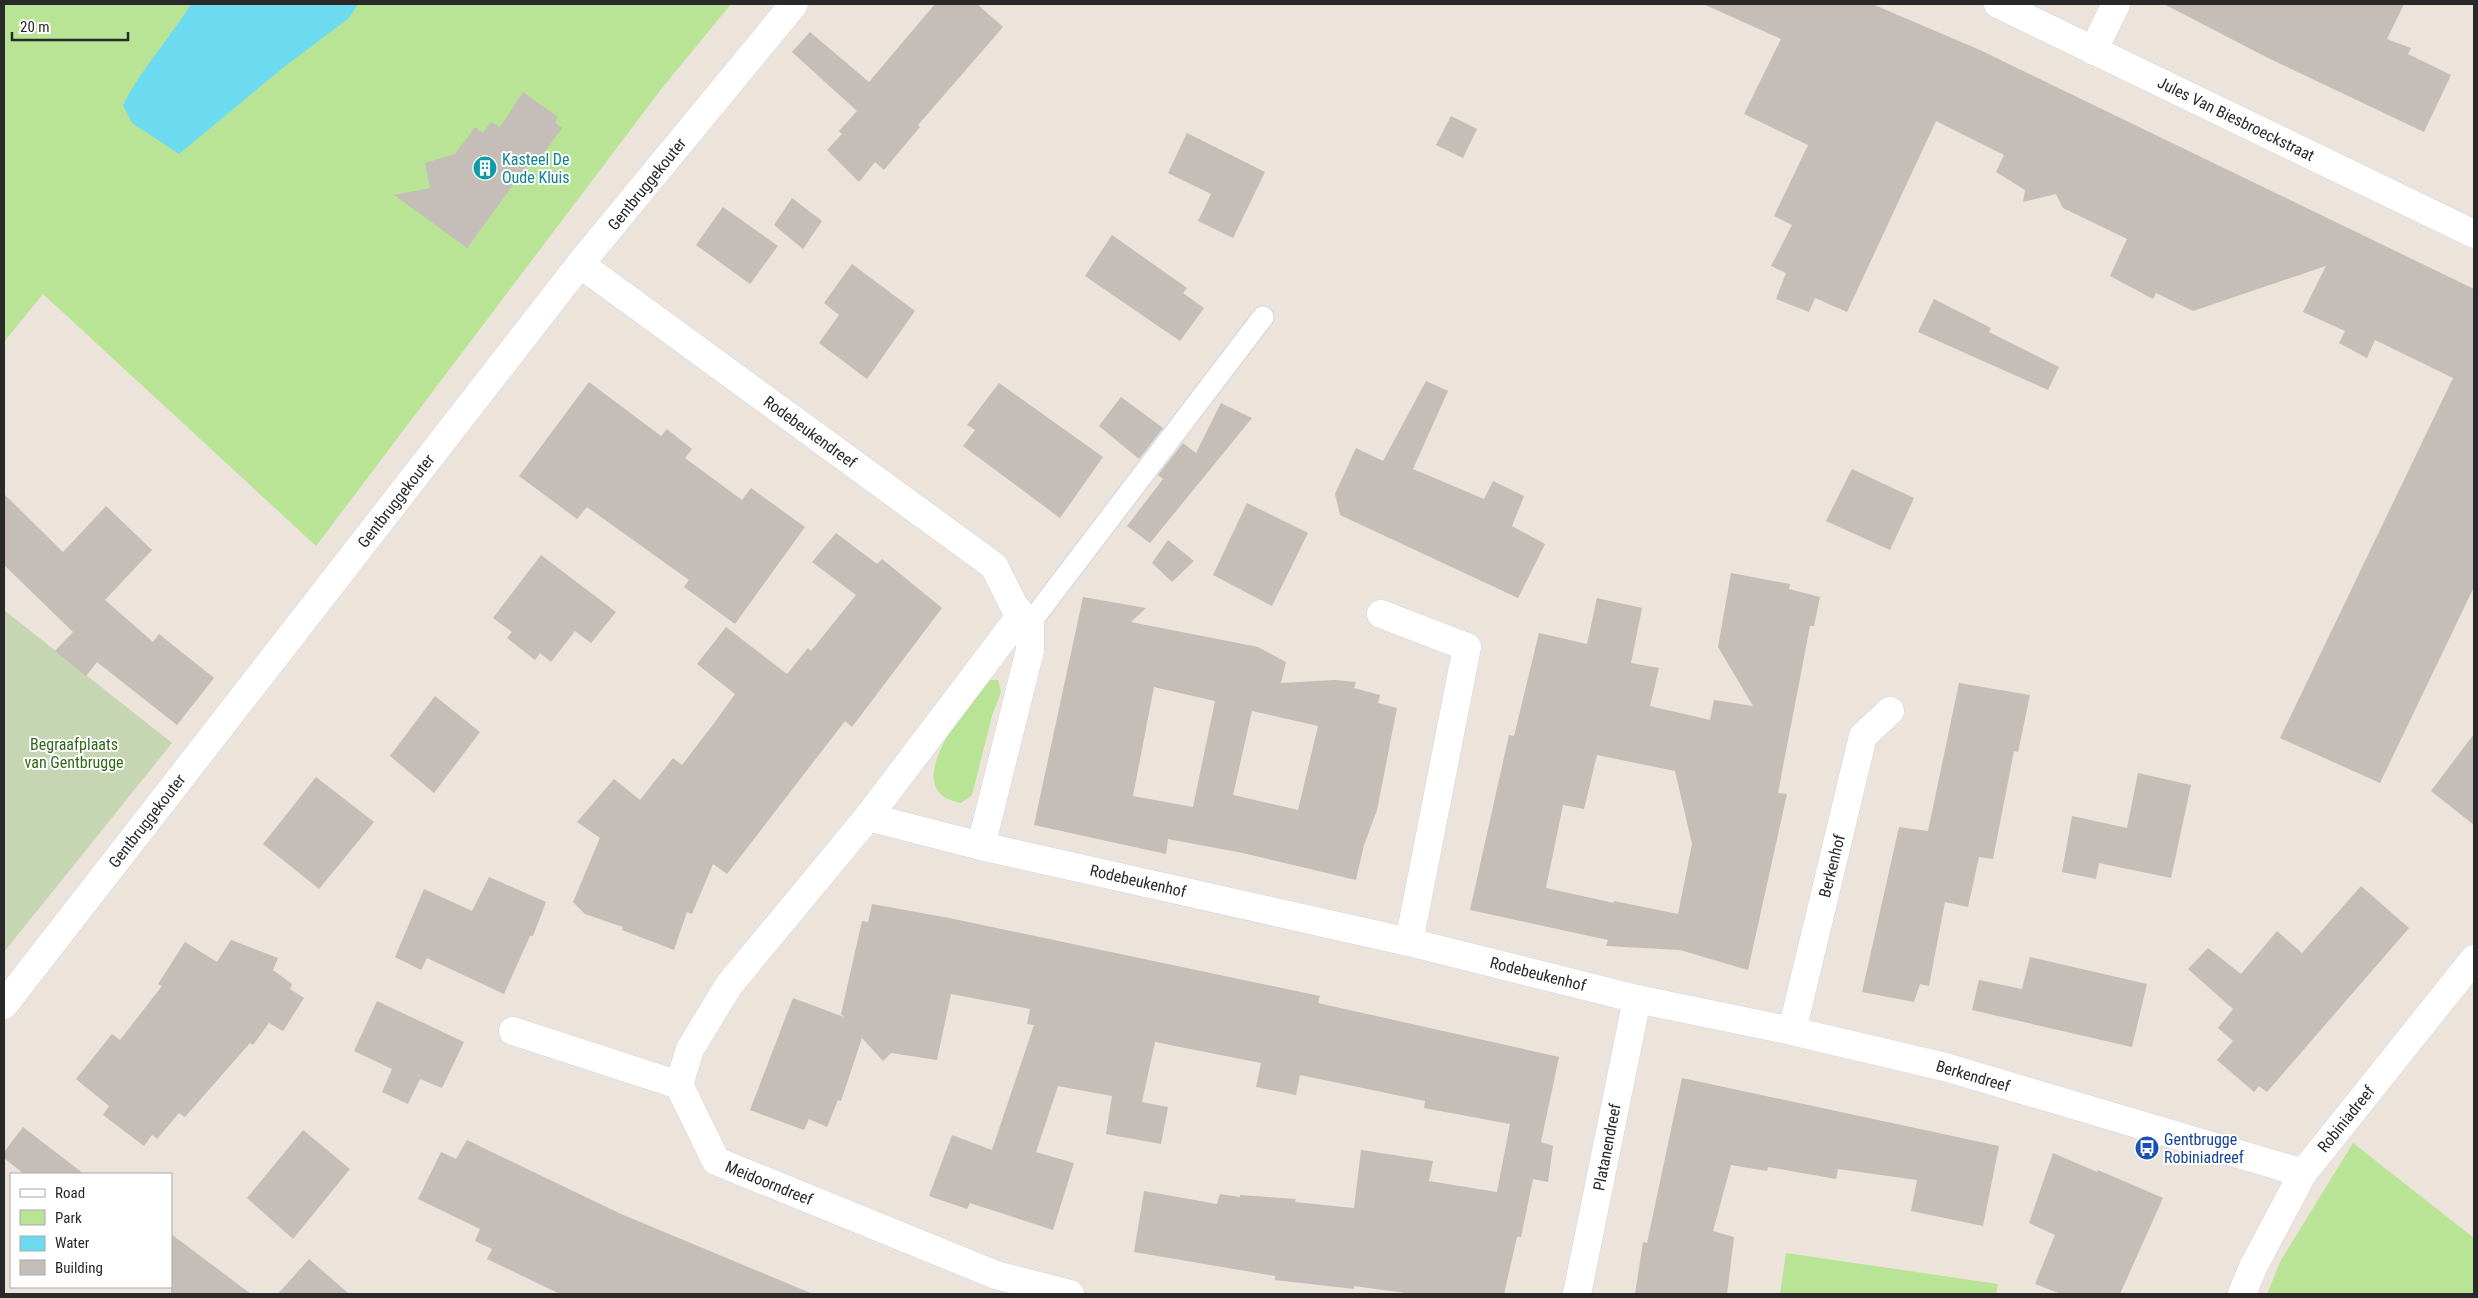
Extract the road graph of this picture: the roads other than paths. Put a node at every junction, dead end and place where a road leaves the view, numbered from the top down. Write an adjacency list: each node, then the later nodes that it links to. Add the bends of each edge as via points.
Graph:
1 (794, 4): 6 (street, Gentbruggekouter)
2 (1998, 4): 4 (street, Jules Van Biesbroeckstraat)
3 (2116, 4): 4 (street)
4 (2093, 51): 5 (street, Jules Van Biesbroeckstraat)
5 (2474, 234)
6 (580, 264): 9 (street, Rodebeukendreef, via 994,566 1014,606); 16 (street, Gentbruggekouter)
7 (1262, 317): 9 (lane)
8 (1382, 614): 13 (street, via 1467,647)
9 (1025, 619): 11 (street); 12 (street, via 1030,650)
10 (1890, 712): 17 (street, Berkenhof, via 1863,736)
11 (868, 817): 12 (street, Rodebeukenhof); 19 (street, via 729,984 690,1049)
12 (981, 846): 13 (street, Rodebeukenhof)
13 (1409, 942): 15 (street, Rodebeukenhof)
14 (2474, 958): 20 (street, Robiniadreef)
15 (1637, 999): 17 (street, Berkendreef); 22 (street, Platanendreef)
16 (4, 1005)
17 (1792, 1031): 20 (street, Berkendreef, via 1945,1067)
18 (513, 1032): 19 (street)
19 (679, 1085): 21 (street, Meidoorndreef, via 716,1161 996,1275)
20 (2302, 1173): 23 (street, Robiniadreef)
21 (1070, 1294)
22 (1578, 1294)
23 (2242, 1294)

